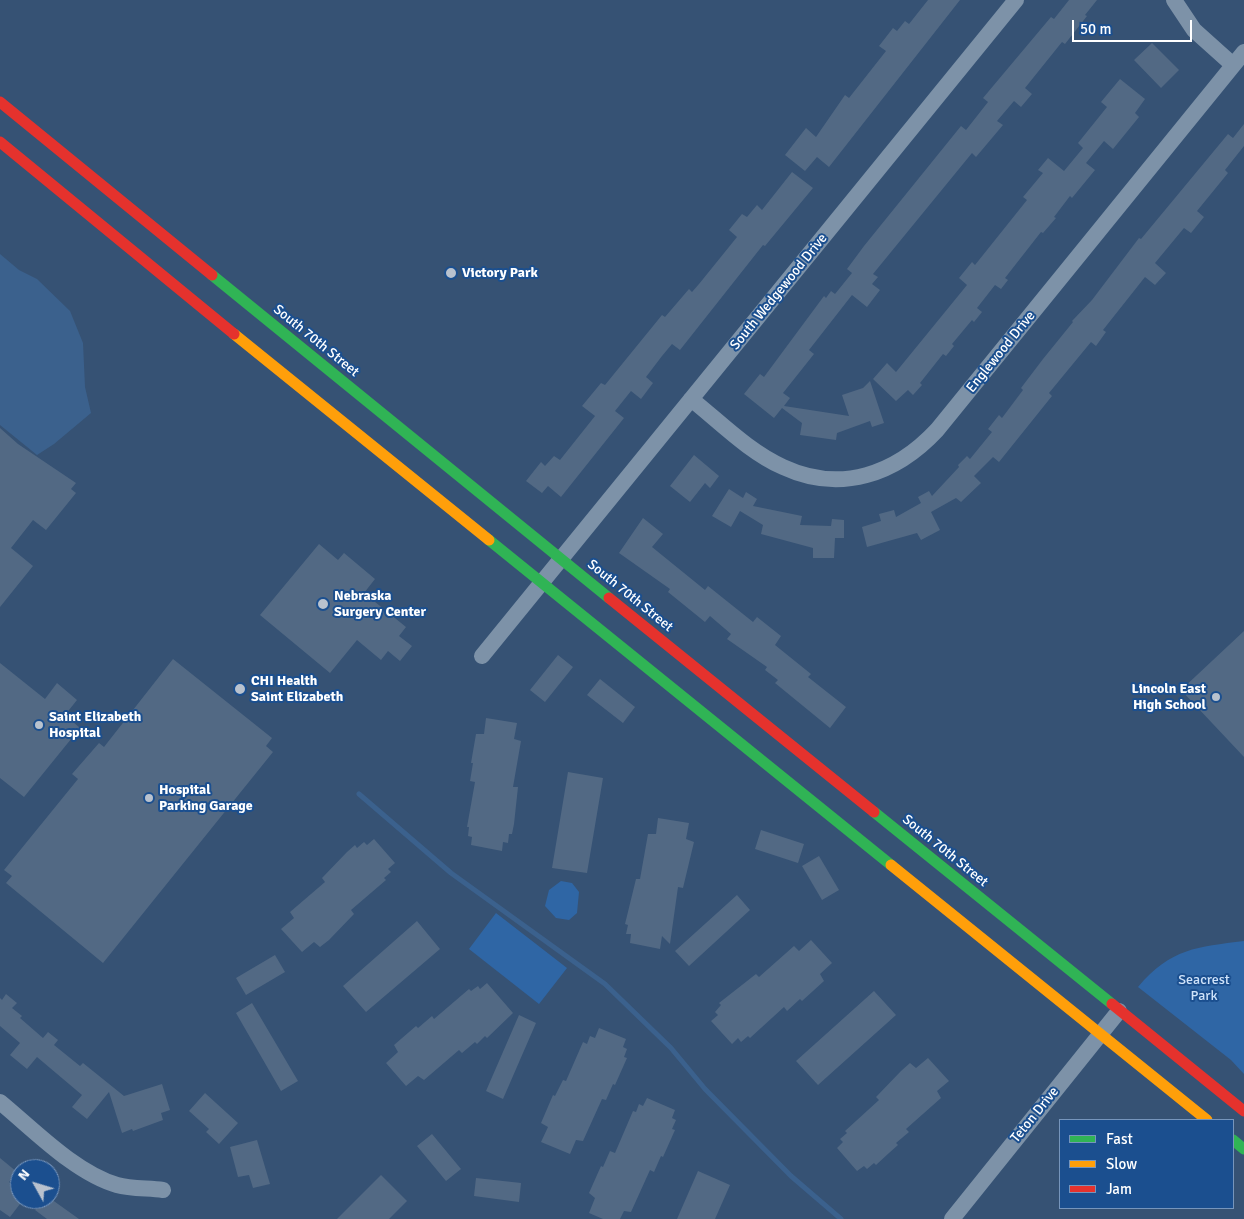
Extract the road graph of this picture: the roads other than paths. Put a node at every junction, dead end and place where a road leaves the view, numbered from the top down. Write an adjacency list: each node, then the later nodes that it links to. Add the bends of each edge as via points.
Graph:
1 (1016, 0): 7 (street, South Wedgewood Drive)
2 (1174, 0): 4 (street, via 1194,30)
3 (1244, 52): 4 (street, Englewood Drive)
4 (1233, 65): 7 (street, Englewood Drive, via 938,430 903,461 855,478 808,476 760,454)
5 (0, 102): 8 (main road, South 70th Street)
6 (0, 142): 9 (main road)
7 (691, 400): 8 (street, South Wedgewood Drive)
8 (562, 560): 9 (street, South Wedgewood Drive); 11 (main road, South 70th Street)
9 (543, 584): 10 (street, South Wedgewood Drive); 12 (main road)
10 (482, 656)
11 (1118, 1011): 12 (street, Teton Drive); 14 (main road, South 70th Street)
12 (1100, 1035): 15 (main road); 19 (street, Teton Drive)
13 (0, 1102): 18 (street, via 100,1178 118,1185)
14 (1244, 1110)
15 (1206, 1119)
16 (1234, 1141): 17 (main road)
17 (1244, 1149)
18 (164, 1190)
19 (952, 1219)

